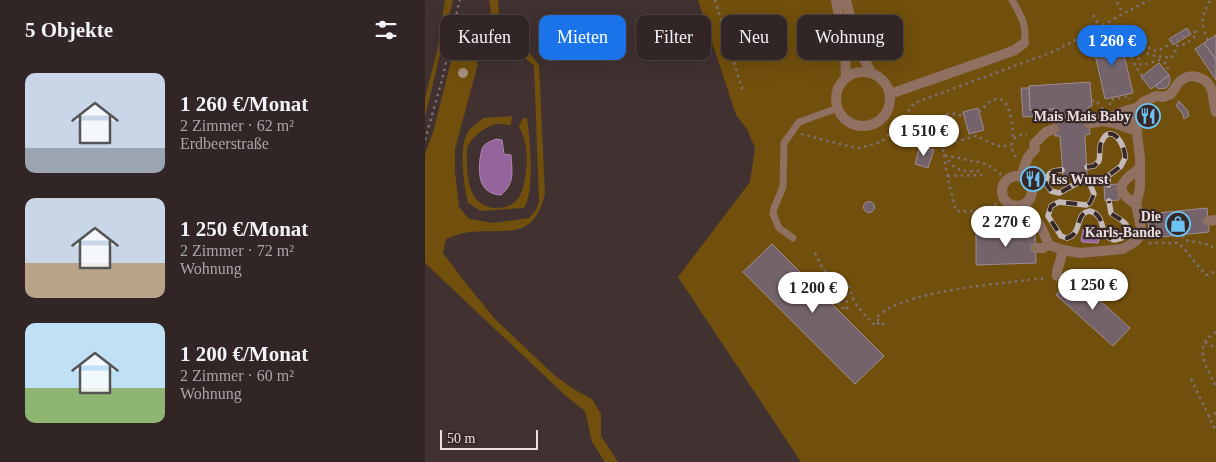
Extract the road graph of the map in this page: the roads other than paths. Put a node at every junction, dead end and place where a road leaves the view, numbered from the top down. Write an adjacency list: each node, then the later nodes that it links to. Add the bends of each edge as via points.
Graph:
1 (836, 0): 6 (street)
2 (846, 0): 5 (street, via 857,44)
3 (1012, 0): 4 (lane, via 1024,22)
4 (1024, 43): 7 (street, via 1015,50)
5 (871, 74): 6 (street, via 858,73); 7 (street, via 883,81)
6 (847, 78): 8 (street, via 838,90)
7 (890, 94): 8 (street, via 886,114 869,126 849,122)
8 (838, 108): 19 (lane, via 799,122 784,143 783,187 773,214 779,228)
9 (1137, 108): 10 (street, via 1149,99 1171,94 1178,83 1190,76 1206,81 1211,88); 11 (street); 14 (street)
10 (1216, 112)
11 (1106, 119): 12 (street); 14 (street)
12 (1089, 123)
13 (1054, 129): 16 (street, via 1046,132 1035,144)
14 (1137, 131): 15 (street)
15 (1139, 169): 17 (street, via 1140,188); 17 (street, via 1123,181 1121,187 1126,198)
16 (1021, 176): 18 (street, via 1031,186 1032,193); 18 (street, via 1007,179 1002,192 1009,204)
17 (1136, 204): 22 (street, via 1145,227 1137,241 1123,249 1080,253)
18 (1024, 205): 20 (street, via 1041,227)
19 (793, 238)
20 (1049, 245): 21 (street); 22 (street)
21 (1035, 248)
22 (1063, 250): 23 (street)
23 (1057, 276)

